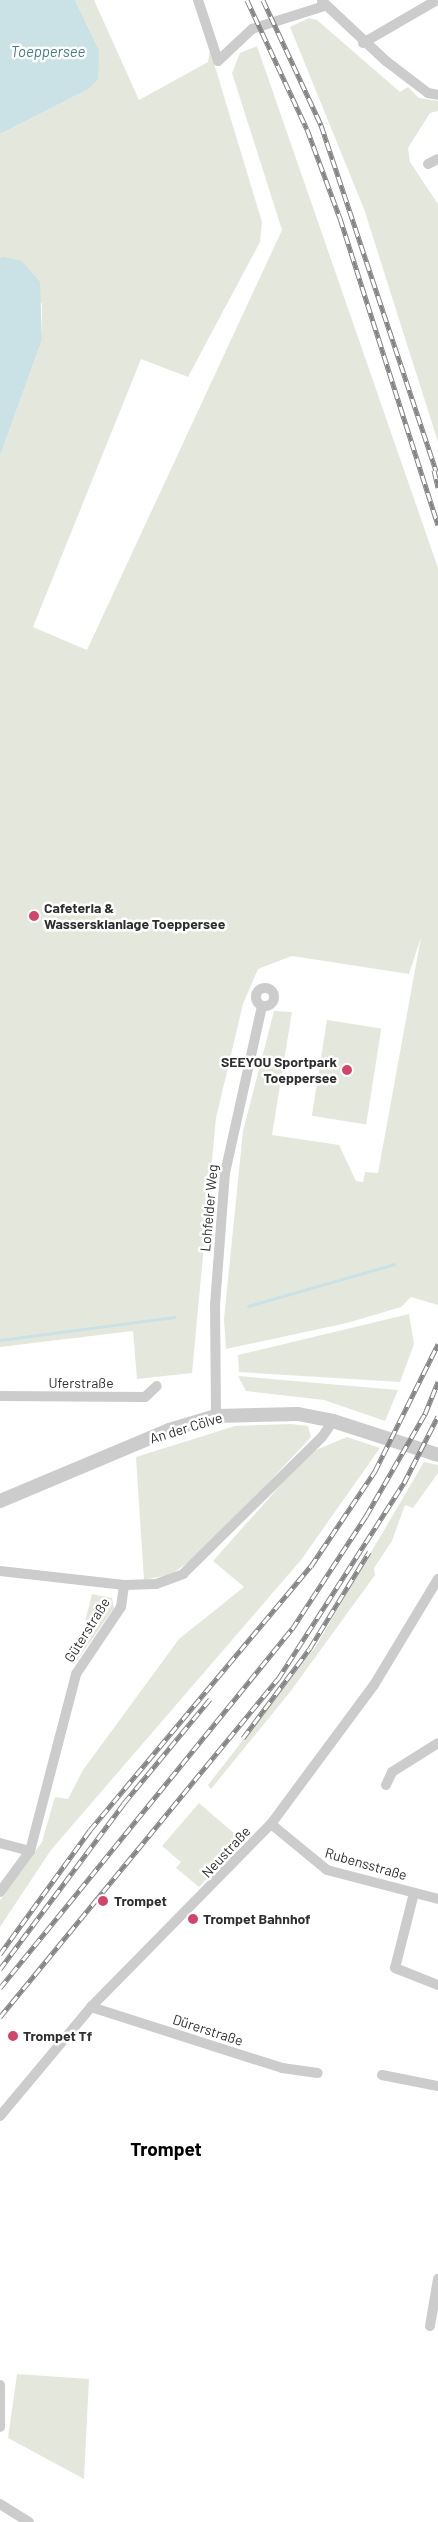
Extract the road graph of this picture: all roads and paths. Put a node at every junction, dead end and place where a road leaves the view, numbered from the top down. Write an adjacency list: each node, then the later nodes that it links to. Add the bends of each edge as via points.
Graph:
1 (198, 0): 3 (street, via 218,61 252,29)
2 (437, 0): 4 (street)
3 (323, 3): 4 (street)
4 (364, 43): 5 (street, via 428,93)
5 (438, 95)
6 (438, 159): 7 (street)
7 (428, 164)
8 (262, 1006): 11 (street, Lohfelder Weg, via 225,1173 215,1312)
9 (157, 1386): 10 (street, Uferstraße, via 146,1397)
10 (0, 1396)
11 (216, 1416): 12 (street, An der Cölve, via 277,1413); 14 (street, An der Cölve, via 169,1430)
12 (333, 1421): 13 (street, An der Cölve); 17 (street, via 322,1437 183,1574 156,1584)
13 (436, 1455)
14 (0, 1501)
15 (0, 1571): 17 (street)
16 (438, 1579): 20 (street, Neustraße, via 374,1686)
17 (124, 1585): 22 (street, Güterstraße, via 121,1608 76,1674)
18 (438, 1743): 19 (street, via 392,1772)
19 (386, 1785)
20 (270, 1824): 24 (street, Rubensstraße, via 316,1865); 27 (street, Neustraße)
21 (0, 1843): 22 (street)
22 (30, 1851): 23 (street, Güterstraße)
23 (0, 1892)
24 (414, 1892): 25 (street, Rubensstraße); 26 (street, via 395,1968)
25 (438, 1899)
26 (438, 1985)
27 (91, 2007): 28 (street, Dürerstraße, via 282,2068); 31 (street, Neustraße)
28 (318, 2073)
29 (382, 2075): 30 (street)
30 (438, 2086)
31 (0, 2116)
32 (438, 2279): 33 (street)
33 (430, 2326)
34 (0, 2385): 35 (street)
35 (0, 2427)
36 (0, 2504): 37 (street)
37 (30, 2522)

